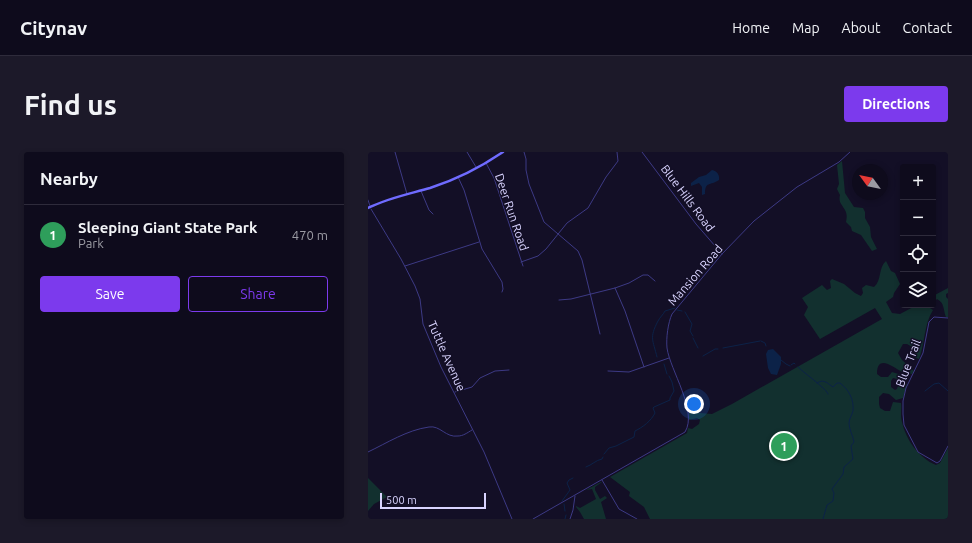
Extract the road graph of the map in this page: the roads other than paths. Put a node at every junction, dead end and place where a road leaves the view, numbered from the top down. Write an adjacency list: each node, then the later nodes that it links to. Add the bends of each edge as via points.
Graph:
1 (395, 152): 12 (street)
2 (467, 152): 9 (street)
3 (503, 152): 8 (street)
4 (524, 152): 16 (street, via 526,170 538,209 544,222)
5 (617, 152): 16 (street, via 618,161 588,208 567,223)
6 (642, 152): 18 (street, Blue Hills Road)
7 (850, 152): 18 (street, Mansion Road, via 839,162 799,185 757,218)
8 (485, 163): 9 (street); 19 (street, Deer Run Road, via 494,178)
9 (476, 167): 10 (street)
10 (457, 177): 11 (street); 17 (street, via 464,190)
11 (421, 190): 12 (street); 15 (street, via 428,210)
12 (406, 194): 14 (street)
13 (368, 200): 14 (street, Tuttle Avenue)
14 (369, 207): 20 (street, Tuttle Avenue)
15 (433, 214)
16 (559, 234): 19 (street, via 538,256); 25 (street, via 578,251)
17 (480, 242): 20 (street); 24 (street, via 485,256 502,282)
18 (722, 254): 29 (street, Mansion Road, via 672,314 667,344)
19 (521, 262): 21 (street, Deer Run Road)
20 (405, 266): 33 (street, Tuttle Avenue, via 419,296 426,330)
21 (523, 266)
22 (656, 281): 23 (street, via 648,275 643,275)
23 (615, 288): 25 (street); 30 (street)
24 (502, 292)
25 (590, 294): 26 (street); 28 (street)
26 (559, 300)
27 (948, 318): 35 (street, Blue Trail, via 934,317 930,321 924,350 906,388 903,409 904,425 918,452 938,463)
28 (600, 334)
29 (670, 358): 30 (street); 37 (street, Mansion Road, via 686,404 686,430)
30 (644, 367): 32 (street, via 629,372)
31 (509, 370): 33 (street, via 495,371 480,378 472,387)
32 (608, 371)
33 (454, 393): 34 (street, Tuttle Avenue)
34 (473, 430): 36 (street, via 456,437 437,428 428,427 410,432); 39 (street, Tuttle Avenue)
35 (948, 446)
36 (368, 452)
37 (602, 480): 38 (street, Mansion Road); 42 (street, via 619,509)
38 (575, 496): 40 (street, Mansion Road); 41 (street)
39 (512, 519)
40 (533, 519)
41 (570, 519)
42 (637, 519)

